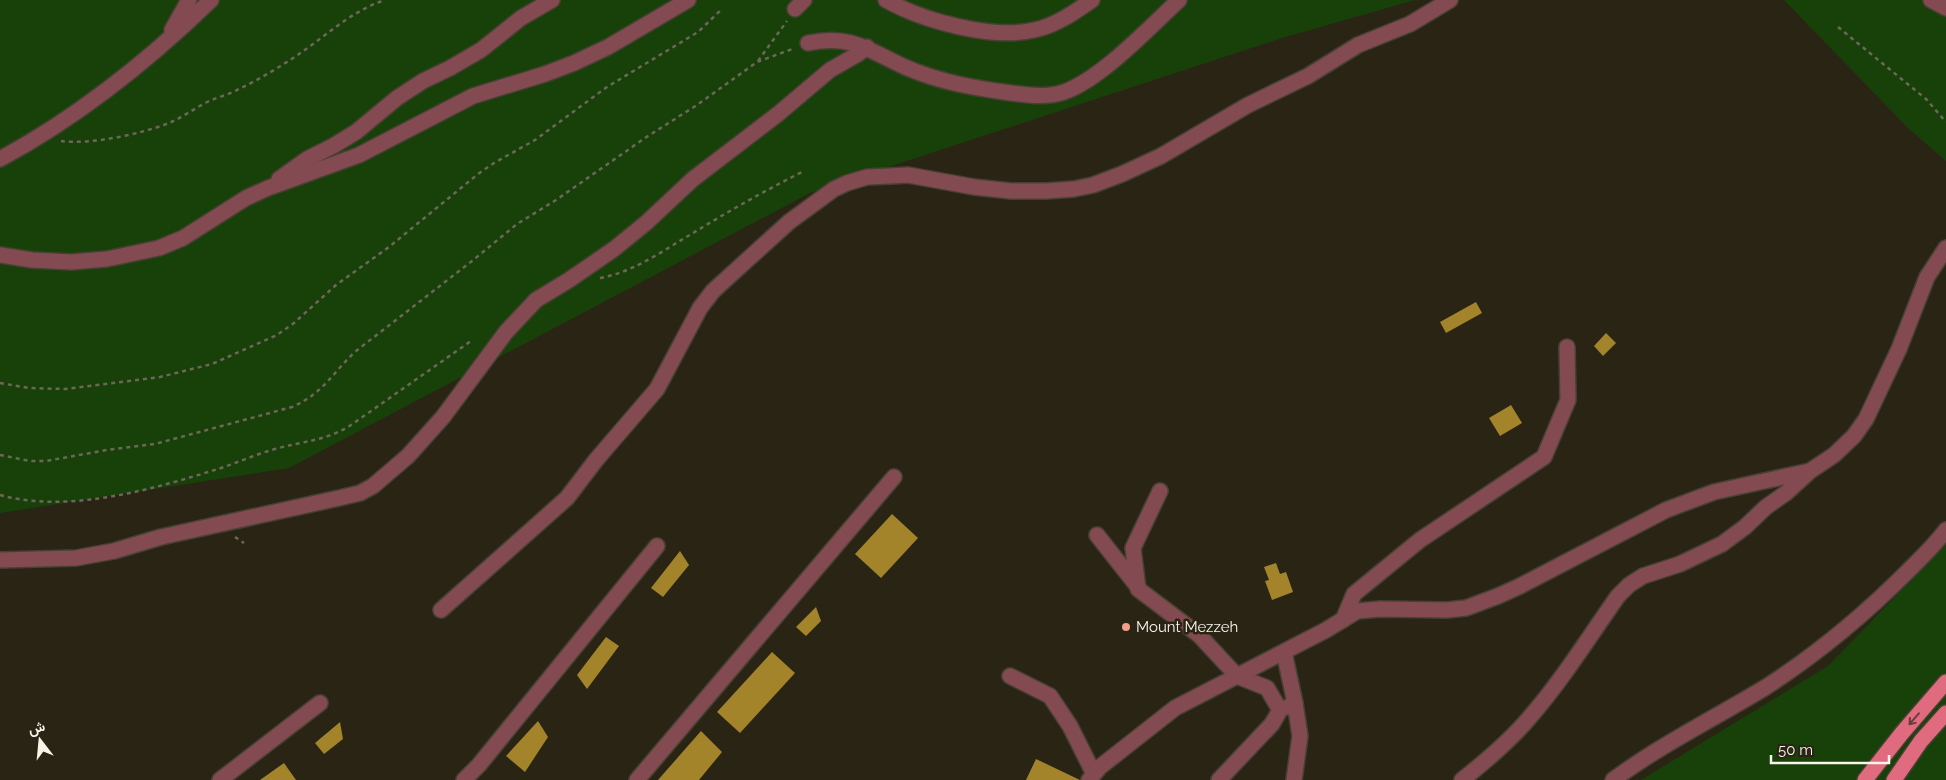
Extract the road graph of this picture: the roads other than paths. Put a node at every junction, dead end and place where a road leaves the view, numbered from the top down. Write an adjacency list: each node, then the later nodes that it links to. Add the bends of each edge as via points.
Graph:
1 (189, 0): 11 (street)
2 (211, 0): 11 (street)
3 (552, 0): 15 (street, via 520,18 481,50 397,98 356,132 308,159)
4 (688, 0): 15 (street, via 574,63 473,96 359,155)
5 (886, 0): 6 (street, via 910,12 960,26 1022,32 1036,30)
6 (1092, 0)
7 (1179, 0): 13 (street, via 1099,72 1077,86 1049,95 953,84 907,68)
8 (1450, 0): 27 (street, via 1410,24 1358,45 1308,76 1248,104 1161,156 1093,185 1046,191 1011,190 908,175 867,177 834,189 789,222 712,291 658,389 567,498)
9 (1931, 0): 10 (street)
10 (1946, 8)
11 (167, 38): 14 (street, via 128,72 44,134)
12 (808, 43): 13 (street, via 836,40)
13 (867, 47): 25 (street, via 830,70 693,179 614,249 536,300 506,332 443,417 408,456 373,486 360,493 114,551 76,558)
14 (0, 159)
15 (268, 188): 17 (street, via 241,201 184,238 159,248 107,259 71,262)
16 (1946, 248): 19 (street, via 1927,277 1866,419 1834,455)
17 (0, 255)
18 (1567, 347): 28 (street, via 1568,400 1544,457 1420,540 1354,594)
19 (1810, 472): 28 (street, via 1714,492 1666,510 1520,586 1466,608 1357,611); 43 (street, via 1722,544 1628,585 1530,718)
20 (894, 477): 40 (street)
21 (1160, 491): 26 (street, via 1133,548)
22 (1946, 530): 44 (street, via 1895,584 1801,664 1672,740)
23 (1097, 535): 26 (street)
24 (657, 546): 39 (street, via 480,766)
25 (0, 560)
26 (1138, 589): 31 (street, via 1199,635)
27 (441, 610)
28 (1343, 620): 29 (street)
29 (1284, 652): 31 (street); 34 (street)
30 (1010, 676): 37 (street, via 1050,696 1070,726)
31 (1238, 676): 35 (street, via 1267,688); 37 (street, via 1175,708)
32 (1946, 682): 45 (main road, one-way to 45)
33 (320, 703): 38 (street)
34 (1295, 704): 35 (street); 42 (street, via 1300,736)
35 (1280, 710): 41 (street, via 1272,724)
36 (1946, 713): 46 (main road, via 1921,741)
37 (1091, 777)
38 (220, 780)
39 (464, 780)
40 (637, 780)
41 (1219, 780)
42 (1294, 780)
43 (1462, 780)
44 (1614, 780)
45 (1866, 780)
46 (1894, 780)

